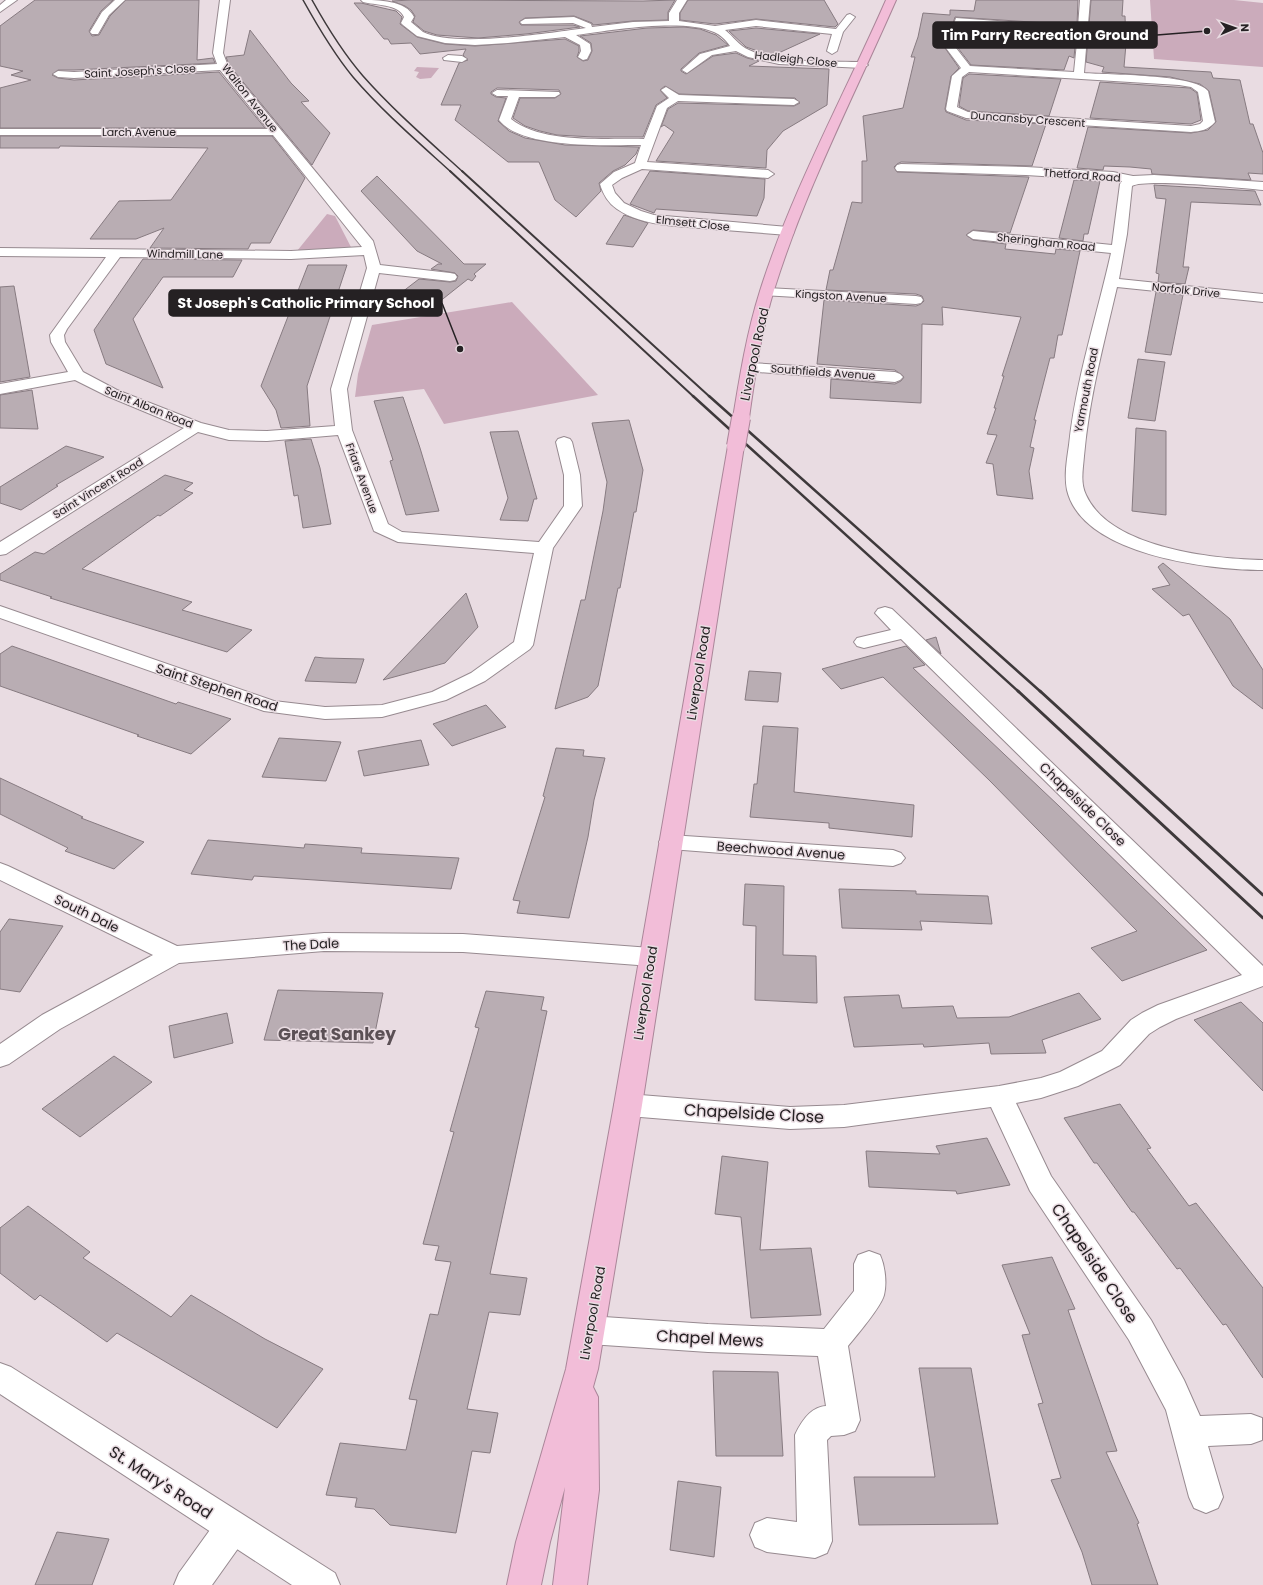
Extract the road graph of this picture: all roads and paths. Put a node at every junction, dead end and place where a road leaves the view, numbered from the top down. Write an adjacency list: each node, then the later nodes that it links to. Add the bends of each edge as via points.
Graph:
1 (12, 0): 8 (street)
2 (120, 0): 15 (street, via 91,32)
3 (225, 0): 24 (street, Walton Avenue, via 218,53)
4 (366, 0): 18 (street, via 394,4 407,12 409,17 406,23 416,33 433,38)
5 (682, 0): 11 (street, via 674,13)
6 (891, 0): 23 (highway, Liverpool Road)
7 (1085, 0): 14 (street)
8 (0, 9)
9 (850, 17): 16 (street, Hadleigh Close)
10 (524, 22): 13 (street, via 574,20)
11 (674, 24): 12 (street); 13 (street)
12 (716, 29): 16 (street, via 756,23); 19 (street, Hadleigh Close, via 730,38)
13 (594, 30): 17 (street)
14 (1083, 30): 25 (street, via 959,21 951,48); 30 (street)
15 (106, 32)
16 (838, 32): 20 (street, Hadleigh Close)
17 (567, 34): 18 (street, via 516,40); 22 (street, via 585,44 586,51 579,57)
18 (462, 41): 21 (street)
19 (736, 48): 23 (street, Hadleigh Close, via 751,55 773,59); 27 (street, via 704,55 696,59)
20 (832, 52)
21 (455, 58)
22 (597, 58)
23 (863, 65): 46 (highway, Liverpool Road)
24 (223, 67): 29 (street, Saint Joseph's Close); 38 (street, Walton Avenue)
25 (967, 69): 30 (street, Duncansby Crescent); 30 (street, Duncansby Crescent, via 957,76 951,109 966,114 1191,129 1203,127 1209,122 1203,91 1194,85)
26 (675, 70): 27 (street)
27 (687, 70): 28 (street)
28 (703, 71)
29 (58, 74)
30 (1079, 76)
31 (666, 90): 35 (street)
32 (497, 93): 33 (street)
33 (515, 93): 34 (street); 39 (street, via 505,120 509,126 529,135)
34 (555, 94)
35 (676, 98): 36 (street); 39 (street, via 662,106)
36 (799, 104)
37 (0, 132): 38 (street, Larch Avenue)
38 (277, 132): 41 (street, Walton Avenue)
39 (648, 142): 42 (street)
40 (775, 162): 42 (street, Elmsett Close, via 767,178)
41 (304, 165): 49 (street, Friars Avenue, via 368,244)
42 (640, 165): 46 (street, Elmsett Close, via 618,175 606,184 607,192 617,203 629,210 662,221)
43 (901, 168): 44 (street, Thetford Road, via 1039,172 1113,176)
44 (1134, 180): 45 (street, Thetford Road); 48 (street, Yarmouth Road, via 1126,184)
45 (1263, 186)
46 (788, 231): 55 (highway, Liverpool Road)
47 (973, 235): 48 (street, Sheringham Road)
48 (1118, 250): 54 (street, Yarmouth Road)
49 (370, 251): 51 (street, Windmill Lane, via 291,255); 52 (street, Friars Avenue)
50 (0, 252): 51 (street, Windmill Lane)
51 (116, 253): 59 (street, via 57,335 58,342)
52 (374, 268): 53 (street); 63 (street, Friars Avenue, via 339,389)
53 (450, 278)
54 (1110, 282): 56 (street, Norfolk Drive); 67 (street, Yarmouth Road, via 1078,421 1074,486 1082,507 1106,528 1149,548 1218,564)
55 (767, 292): 57 (street, Kingston Avenue); 58 (highway, Liverpool Road)
56 (1263, 298)
57 (916, 300)
58 (750, 368): 60 (street, Southfields Avenue); 72 (highway, Liverpool Road, bridge)
59 (77, 375): 61 (street); 62 (street, Saint Alban Road, via 112,394)
60 (896, 377)
61 (0, 389)
62 (196, 427): 63 (street, Saint Alban Road, via 229,435 267,436); 66 (street, Saint Vincent Road)
63 (344, 430): 65 (street, Friars Avenue, via 380,527 398,537)
64 (564, 442): 65 (street, Saint Stephen Road, via 572,475 573,506)
65 (544, 548): 69 (street, Saint Stephen Road, via 523,646 478,677 439,696 382,711 325,713 272,707)
66 (0, 550)
67 (1263, 565)
68 (885, 613): 70 (street, Chapelside Close)
69 (4, 618)
70 (904, 632): 71 (street); 77 (street, Chapelside Close)
71 (864, 642)
72 (670, 842): 73 (street, Beechwood Avenue); 76 (highway, Liverpool Road)
73 (893, 858)
74 (0, 871): 75 (street, South Dale)
75 (174, 955): 76 (street, The Dale, via 332,942 463,943); 78 (street, The Dale, via 51,1022)
76 (650, 957): 80 (highway, Liverpool Road)
77 (1262, 980): 79 (street, Chapelside Close, via 1167,1012 1151,1020 1140,1027 1111,1058 1091,1070 1041,1088)
78 (0, 1057)
79 (999, 1096): 80 (street, Chapelside Close, via 816,1118); 87 (street, Chapelside Close, via 1040,1183 1140,1330 1173,1390)
80 (628, 1105): 82 (highway, Liverpool Road)
81 (869, 1264): 83 (street, via 869,1295)
82 (589, 1330): 83 (street, Chapel Mews); 84 (highway, Liverpool Road)
83 (832, 1343): 90 (street, via 844,1420 823,1421 811,1435 815,1541)
84 (582, 1370): 93 (highway, Liverpool Road, via 533,1542); 94 (highway, Liverpool Road, via 582,1490)
85 (0, 1377): 89 (street, St. Mary's Road)
86 (1251, 1430): 87 (street)
87 (1188, 1432): 88 (street, Chapelside Close)
88 (1206, 1497)
89 (232, 1528): 91 (street); 92 (street, St. Mary's Road)
90 (767, 1535)
91 (191, 1585)
92 (323, 1585)
93 (524, 1585)
94 (570, 1585)

